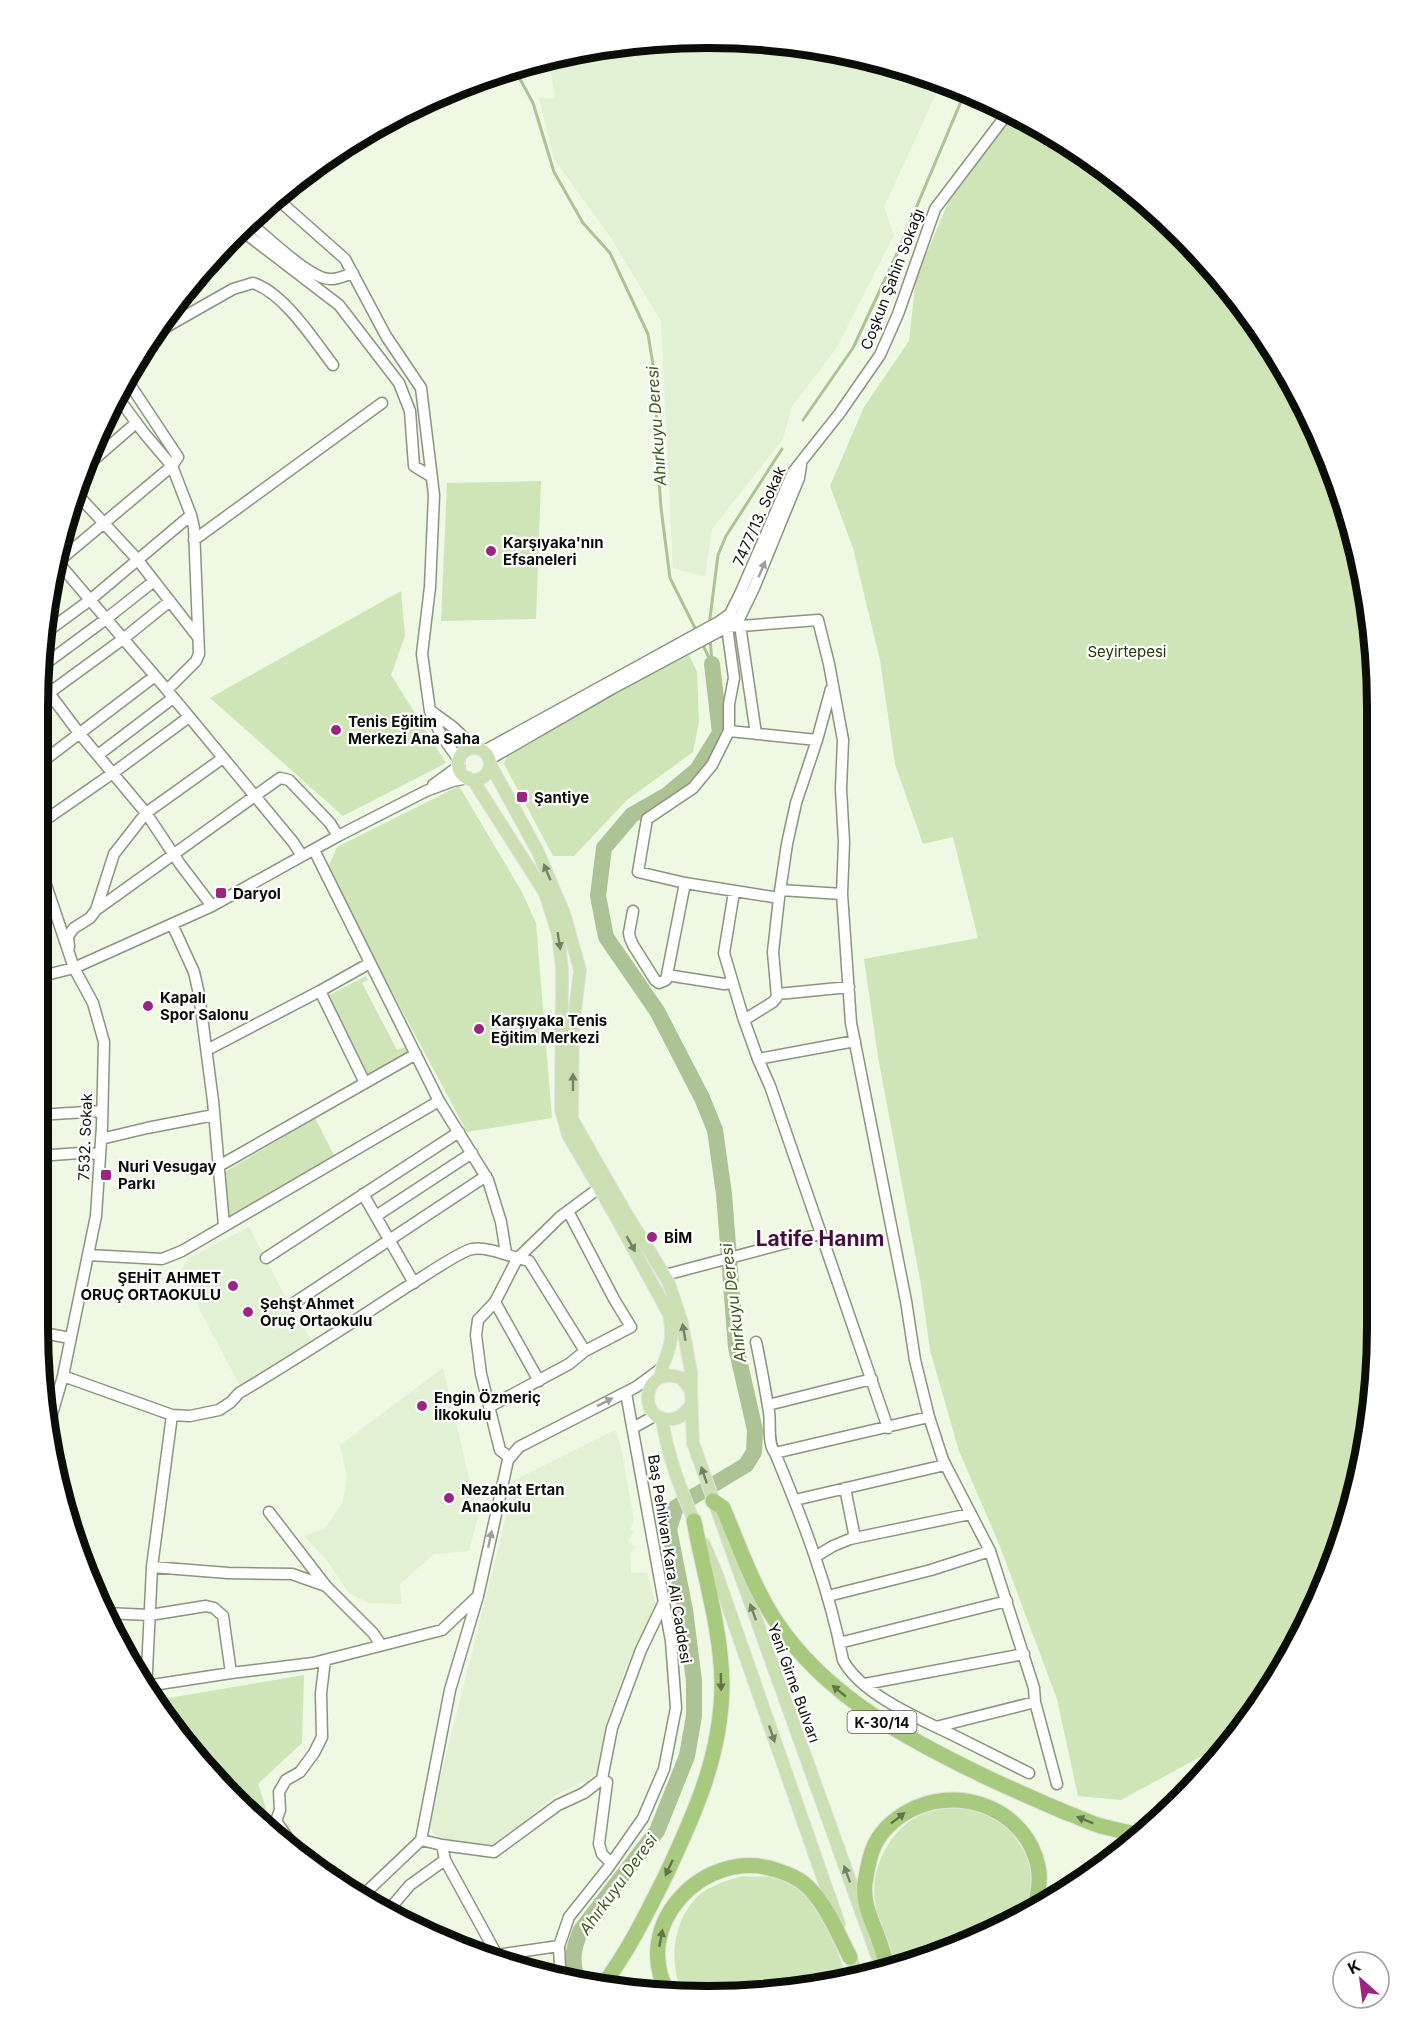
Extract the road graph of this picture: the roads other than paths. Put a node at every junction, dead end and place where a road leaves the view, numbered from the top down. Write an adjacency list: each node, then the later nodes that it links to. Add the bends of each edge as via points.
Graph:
1 (1004, 118): 13 (street, Coşkun Şahin Sokağı, via 935,209 880,355)
2 (283, 204): 5 (street, via 345,259)
3 (256, 228): 5 (street, via 319,277 331,280)
4 (248, 235): 15 (street, via 331,298 399,383 410,411 414,466)
5 (353, 273): 15 (street, via 386,336 421,388)
6 (171, 324): 7 (street, via 233,289 253,283 283,302)
7 (333, 365)
8 (132, 386): 14 (street, via 174,448 178,457)
9 (382, 403): 19 (street)
10 (123, 404): 11 (street)
11 (136, 423): 12 (street); 14 (street)
12 (97, 456)
13 (802, 460): 29 (street, 7477/13. Sokak, via 793,472 741,594)
14 (172, 466): 17 (street); 18 (street)
15 (432, 477): 37 (street, via 430,587 422,654)
16 (82, 500): 18 (street)
17 (191, 515): 19 (street); 21 (street)
18 (103, 523): 20 (street); 21 (street)
19 (194, 540): 30 (street)
20 (67, 553)
21 (137, 559): 23 (street); 24 (street)
22 (63, 570): 24 (street)
23 (154, 580): 25 (street); 26 (street)
24 (90, 600): 26 (street); 28 (street)
25 (170, 601): 30 (street); 31 (street)
26 (106, 619): 31 (street); 32 (street)
27 (740, 625): 29 (street); 34 (street, via 818,620); 41 (street)
28 (53, 627)
29 (720, 627): 39 (street, via 734,678); 44 (street, 7477/13. Sokak)
30 (197, 636): 36 (street, via 196,661)
31 (123, 639): 33 (street); 35 (street)
32 (49, 662)
33 (155, 676): 36 (street); 40 (street)
34 (832, 685): 42 (street); 62 (street, via 843,740)
35 (50, 693): 40 (street)
36 (170, 694): 38 (street); 43 (street)
37 (430, 711): 44 (street); 47 (street)
38 (189, 717): 46 (street); 48 (street)
39 (729, 731): 41 (street); 58 (street, via 712,765 693,788 647,819 638,872)
40 (79, 733): 43 (street); 45 (street)
41 (756, 734): 42 (street)
42 (817, 740): 61 (street, via 796,803)
43 (98, 755): 48 (street)
44 (485, 756): 47 (main road, via 465,751); 49 (main road, via 489,769 483,777); 103 (main road, one-way to 44, via 572,1119 573,1027 580,970 564,913 537,850)
45 (48, 757)
46 (222, 758): 51 (street); 52 (street)
47 (459, 763): 49 (main road, via 463,775); 50 (street)
48 (113, 773): 52 (street); 53 (street)
49 (470, 779): 50 (street); 92 (main road, one-way to 92, via 545,893 558,934 562,968 561,1109 568,1135)
50 (426, 791): 54 (street)
51 (255, 795): 54 (street, via 286,778); 56 (street); 57 (street)
52 (146, 813): 56 (street); 64 (street, via 114,854)
53 (48, 818)
54 (338, 836): 55 (street)
55 (314, 850): 57 (street); 67 (street)
56 (174, 855): 63 (street); 64 (street)
57 (302, 856): 63 (street)
58 (685, 883): 60 (street); 70 (street)
59 (48, 891): 68 (street, 7532. Sokak)
60 (734, 892): 61 (street); 71 (street, via 724,953)
61 (779, 894): 62 (street); 74 (street, via 773,952)
62 (842, 894): 72 (street)
63 (212, 906): 66 (street)
64 (96, 910): 68 (street, via 68,936)
65 (633, 911): 70 (street, via 629,933 633,945 657,982 663,983)
66 (171, 924): 68 (street); 77 (street, via 194,972)
67 (370, 963): 73 (street); 78 (street)
68 (74, 968): 69 (street); 82 (street, 7532. Sokak, via 93,1003 104,1042)
69 (48, 974)
70 (667, 975): 71 (street)
71 (731, 983): 75 (street)
72 (849, 987): 74 (street); 76 (street)
73 (320, 991): 77 (street); 80 (street)
74 (778, 994): 75 (street, via 773,1002)
75 (744, 1020): 79 (street)
76 (855, 1041): 79 (street); 123 (street)
77 (207, 1050): 84 (street)
78 (416, 1054): 80 (street); 81 (street)
79 (758, 1059): 97 (street)
80 (365, 1083): 90 (street)
81 (439, 1101): 85 (street); 96 (street)
82 (102, 1111): 83 (street); 86 (street, 7532. Sokak)
83 (48, 1114)
84 (214, 1115): 86 (street); 90 (street)
85 (459, 1132): 87 (street); 93 (street)
86 (101, 1140): 88 (street, 7532. Sokak)
87 (472, 1153): 91 (street); 95 (street)
88 (100, 1154): 89 (street); 100 (street, 7532. Sokak, via 96,1216)
89 (48, 1155)
90 (219, 1166): 96 (street)
91 (486, 1176): 98 (street); 99 (street)
92 (599, 1188): 94 (street); 112 (main road, one-way to 112, via 669,1314 671,1345)
93 (363, 1194): 95 (street); 101 (street)
94 (568, 1211): 102 (street); 110 (street, via 631,1327)
95 (376, 1216): 98 (street)
96 (224, 1226): 100 (street, via 162,1259)
97 (820, 1234): 103 (street); 113 (street)
98 (389, 1239): 104 (street); 106 (street)
99 (506, 1253): 102 (street); 104 (street, via 468,1250)
100 (88, 1256): 108 (street, 7532. Sokak)
101 (266, 1258)
102 (517, 1259): 105 (street); 110 (street, via 529,1261)
103 (665, 1275): 115 (main road, one-way to 103, via 691,1372 682,1323)
104 (414, 1283): 121 (street, via 239,1393 219,1410)
105 (495, 1302): 114 (street); 119 (street, via 478,1320 476,1335)
106 (291, 1305)
107 (48, 1334): 108 (street)
108 (70, 1338): 111 (street, 7532. Sokak)
109 (756, 1342): 118 (street)
110 (585, 1351): 114 (street)
111 (63, 1376): 120 (street, 7532. Sokak); 121 (street)
112 (656, 1377): 115 (main road, via 681,1378); 116 (street); 122 (main road, via 647,1398)
113 (872, 1379): 118 (street); 125 (street)
114 (539, 1381): 119 (street)
115 (690, 1390): 117 (main road)
116 (626, 1393): 124 (street, Baş Pehlivan Kara Ali Caddesi); 127 (street, one-way to 116, via 519,1447)
117 (691, 1405): 122 (main road, via 676,1419); 131 (main road, Yeni Girne Bulvarı / K-30/14, one-way to 117, via 695,1449)
118 (768, 1405): 126 (street)
119 (489, 1407): 127 (street, via 500,1450)
120 (54, 1409)
121 (172, 1415): 138 (street)
122 (659, 1417): 124 (street); 134 (main road)
123 (929, 1418): 125 (street); 128 (street)
124 (633, 1428): 143 (street, Baş Pehlivan Kara Ali Caddesi)
125 (888, 1428): 126 (street)
126 (775, 1453): 130 (street)
127 (510, 1458): 140 (street, one-way to 127)
128 (945, 1465): 129 (street); 133 (street)
129 (845, 1488): 130 (street); 135 (street)
130 (795, 1500): 137 (street)
131 (712, 1501): 161 (highway, K-30/14, one-way to 131, via 1099,1826 1026,1796 889,1727 854,1703 805,1657 776,1620 758,1591 723,1508); 174 (main road, Yeni Girne Bulvarı, one-way to 131)
132 (269, 1512): 139 (street)
133 (970, 1514): 135 (street); 136 (street)
134 (692, 1515): 172 (main road, one-way to 172, via 717,1575); 177 (highway, one-way to 177, via 719,1643 722,1683 716,1744 705,1787 686,1832 636,1933)
135 (855, 1538): 137 (street)
136 (990, 1551): 141 (street); 142 (street)
137 (815, 1557): 141 (street)
138 (152, 1567): 139 (street, via 292,1574); 145 (street)
139 (326, 1586): 147 (street)
140 (478, 1596): 147 (street, via 442,1629); 162 (street, via 450,1690)
141 (828, 1596): 146 (street)
142 (1007, 1601): 146 (street); 148 (street)
143 (663, 1604): 157 (street, via 612,1728); 165 (street, Baş Pehlivan Kara Ali Caddesi, via 671,1641 676,1708 664,1769 643,1818)
144 (114, 1613): 145 (street)
145 (150, 1615): 150 (street); 151 (street, via 206,1606 218,1610 223,1616)
146 (840, 1643): 152 (street, via 847,1668)
147 (381, 1645): 149 (street)
148 (1024, 1654): 152 (street); 154 (street)
149 (325, 1660): 151 (street); 159 (street, via 322,1737 300,1772 286,1780 279,1792)
150 (147, 1673)
151 (231, 1673): 153 (street)
152 (865, 1684): 155 (street, via 914,1718)
153 (155, 1687)
154 (1035, 1702): 155 (street); 158 (street)
155 (936, 1727): 156 (street)
156 (1029, 1773)
157 (602, 1779): 163 (street, via 558,1805 494,1852); 165 (street, via 607,1782 599,1844)
158 (1057, 1784)
159 (276, 1821): 160 (street)
160 (282, 1830)
161 (1130, 1833)
162 (422, 1840): 163 (street); 166 (street)
163 (442, 1845): 164 (street)
164 (445, 1860): 168 (street, via 410,1886); 170 (street)
165 (611, 1863): 169 (street, Baş Pehlivan Kara Ali Caddesi, via 569,1917)
166 (368, 1892)
167 (1037, 1898): 173 (highway, one-way to 167, via 864,1887 868,1863 875,1843 889,1825 929,1802 967,1800 995,1809 1014,1822 1026,1838 1038,1867)
168 (393, 1906)
169 (559, 1946): 171 (street); 175 (street, Baş Pehlivan Kara Ali Caddesi)
170 (493, 1950)
171 (505, 1954)
172 (850, 1957): 176 (main road); 178 (highway, one-way to 172, via 658,1950 672,1906 692,1885 717,1870 738,1865 764,1865 792,1875 808,1887 827,1912)
173 (884, 1962)
174 (879, 1964)
175 (560, 1969)
176 (855, 1969)
177 (608, 1978)
178 (666, 1985)

